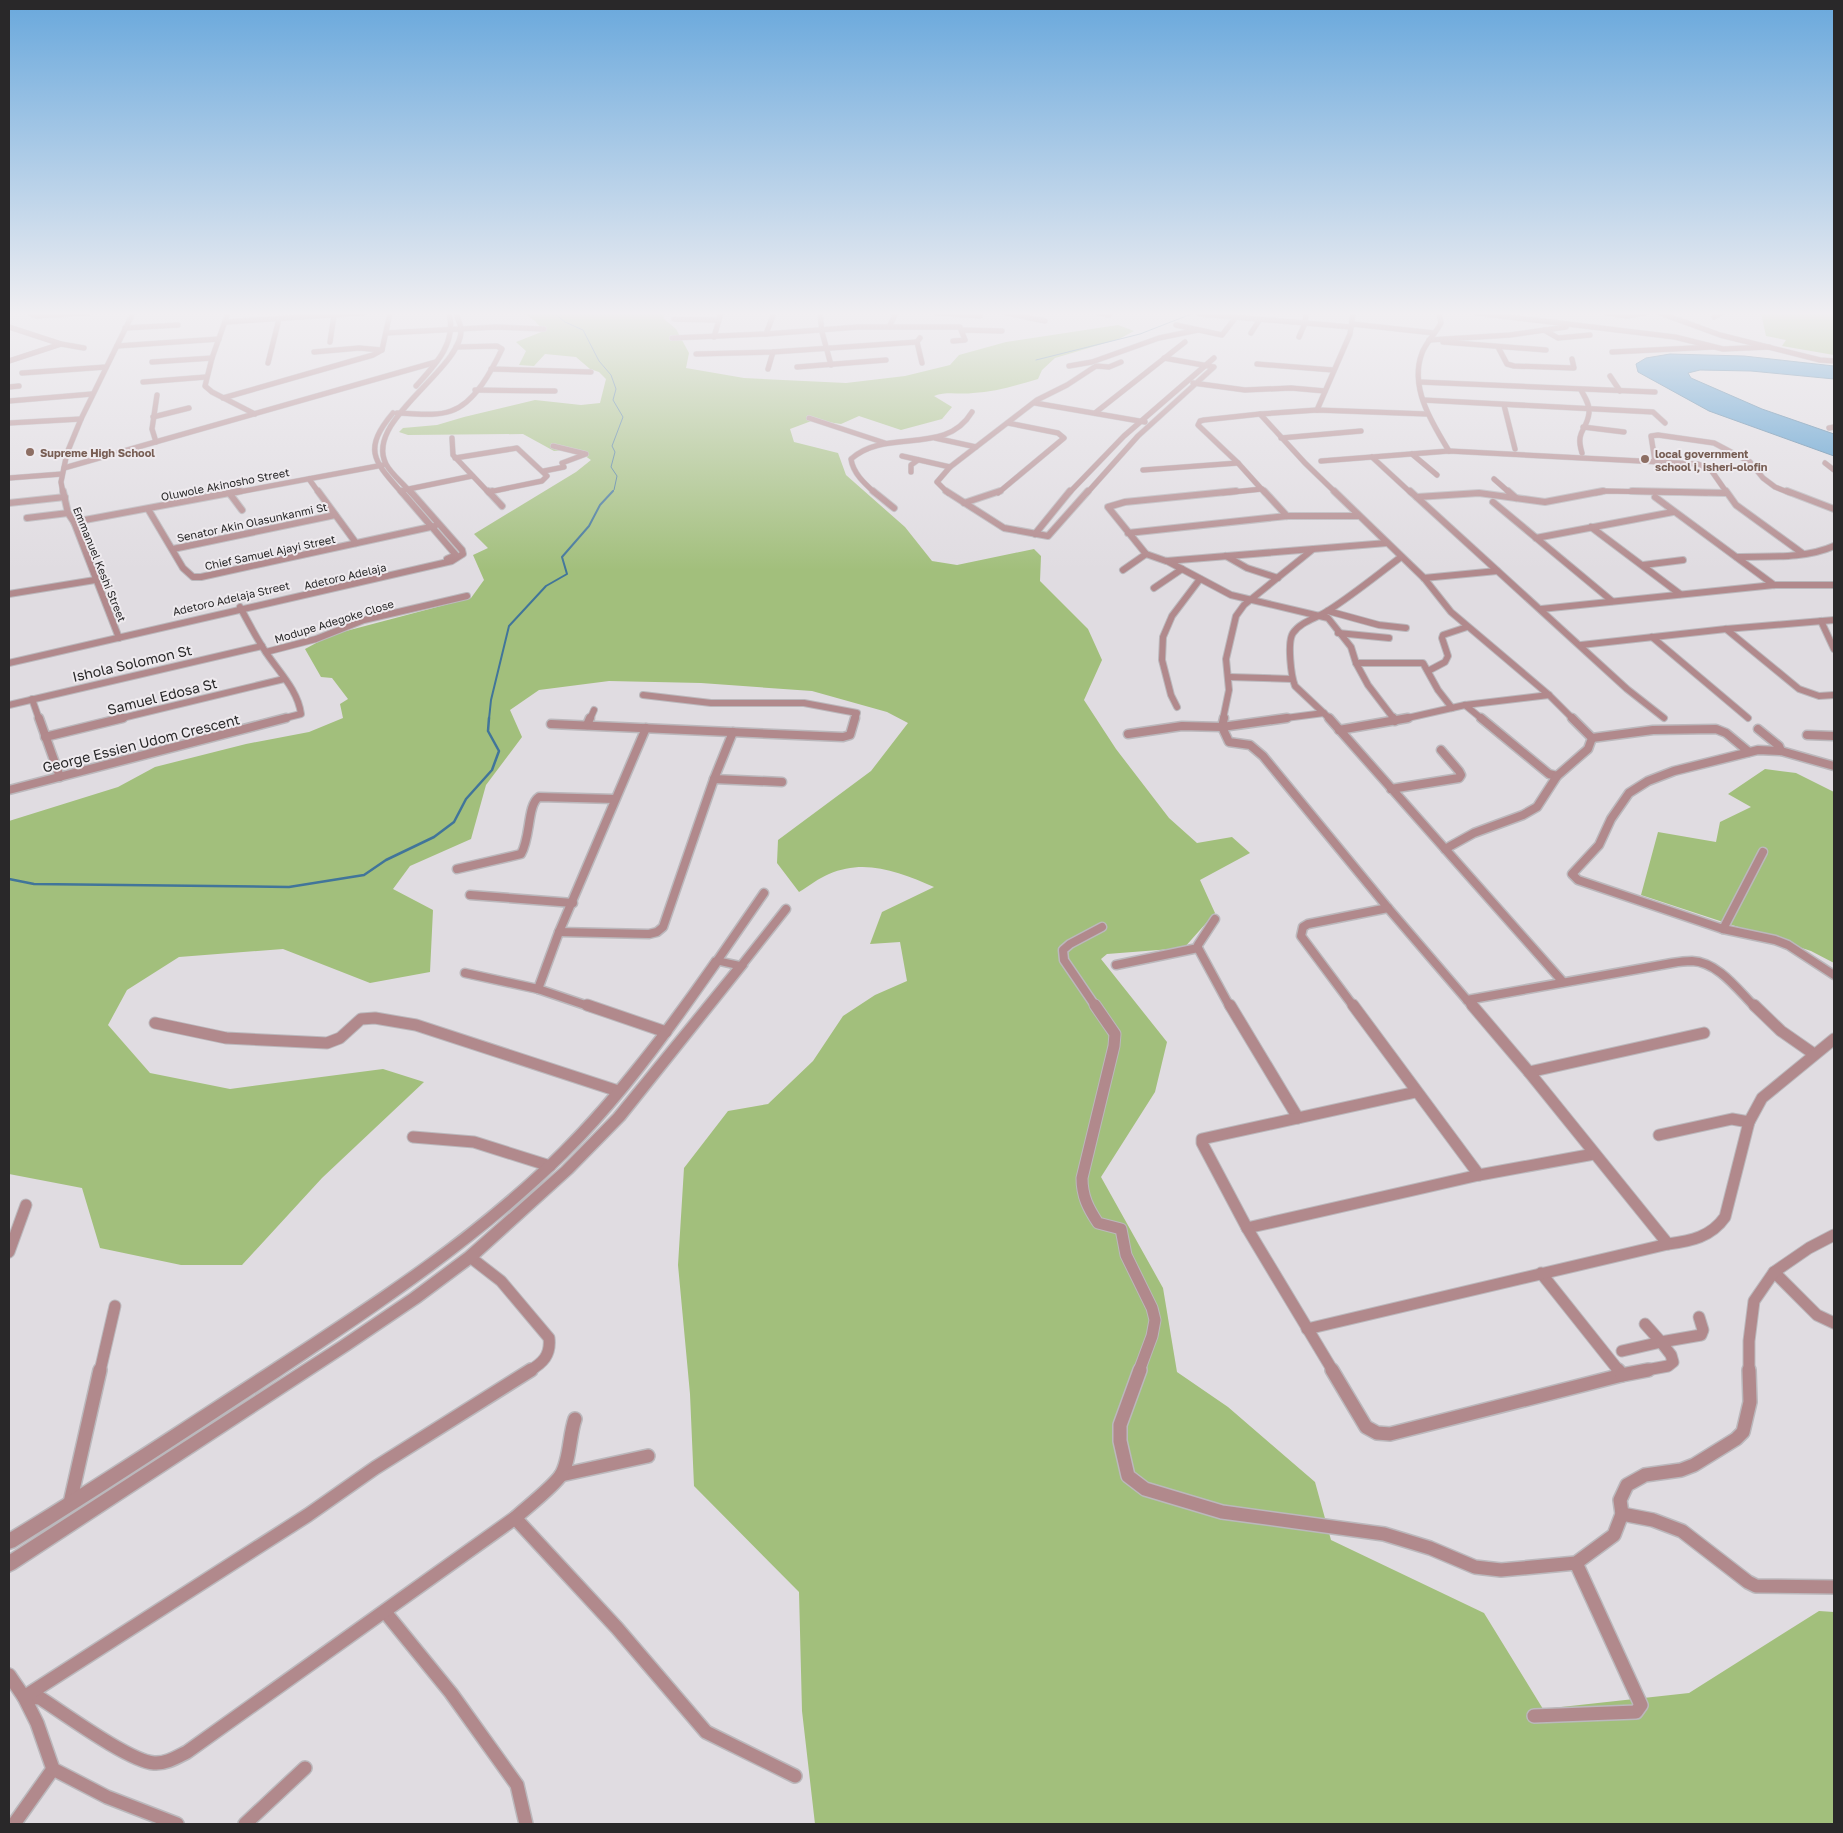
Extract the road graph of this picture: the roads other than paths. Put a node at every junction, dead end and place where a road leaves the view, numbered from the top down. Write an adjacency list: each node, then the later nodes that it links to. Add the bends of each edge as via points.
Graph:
1 (38, 399): 16 (street)
2 (90, 399): 31 (street)
3 (156, 399): 29 (street)
4 (224, 399): 26 (street)
5 (309, 399): 26 (street)
6 (405, 399): 23 (street)
7 (413, 399): 24 (street)
8 (467, 399): 24 (street, via 452,411)
9 (1039, 399): 17 (street)
10 (1113, 399): 25 (street)
11 (1168, 399): 32 (street)
12 (1180, 399): 34 (street)
13 (1322, 399): 21 (street)
14 (1585, 399): 20 (street)
15 (1423, 400): 18 (street); 28 (street)
16 (9, 401)
17 (1034, 403): 25 (street); 33 (street)
18 (1504, 405): 20 (street); 47 (street)
19 (189, 408): 29 (street)
20 (1589, 409): 35 (street, via 1653,412); 37 (street)
21 (1317, 410): 27 (street); 28 (street)
22 (972, 412): 41 (street, via 962,427)
23 (393, 413): 24 (street); 60 (street, via 381,426 376,438 374,452)
24 (400, 413): 59 (street, via 385,435 382,453)
25 (1095, 413): 32 (street)
26 (255, 414): 43 (street)
27 (1260, 414): 42 (street); 57 (street, via 1198,423)
28 (1427, 414): 48 (street)
29 (153, 417): 43 (street)
30 (809, 418): 44 (street)
31 (81, 419): 36 (street); 64 (street, via 71,440)
32 (1141, 421): 34 (street); 72 (street)
33 (1008, 423): 46 (street); 85 (street, via 1058,433 1064,438 998,493)
34 (1151, 423): 73 (street)
35 (1665, 423)
36 (9, 424)
37 (1583, 427): 39 (street); 49 (street, via 1578,437)
38 (1361, 431): 42 (street)
39 (1624, 432)
40 (452, 438): 53 (street, via 452,452)
41 (932, 438): 44 (street); 46 (street)
42 (1281, 438): 95 (street)
43 (156, 442): 64 (street)
44 (885, 443): 87 (street, via 859,450 850,462 861,479)
45 (553, 446): 65 (street, via 558,450 578,450 586,454 562,463 564,467)
46 (976, 447): 61 (street)
47 (1515, 449)
48 (1449, 450): 50 (street); 56 (street)
49 (1582, 453)
50 (1412, 454): 52 (street); 67 (street)
51 (902, 456): 54 (street)
52 (1372, 457): 55 (street); 80 (street)
53 (456, 458): 65 (street, via 517,448); 68 (street)
54 (918, 460): 61 (street); 66 (street, via 911,465)
55 (1321, 461)
56 (1654, 461): 77 (street, via 1706,466); 89 (street, via 1651,436 1709,441 1750,462 1763,478 1775,486)
57 (1238, 463): 62 (street); 74 (street)
58 (1825, 463): 63 (street)
59 (386, 464): 60 (street, Oluwole Akinosho Street); 75 (street)
60 (379, 466): 70 (street, Oluwole Akinosho Street); 75 (street)
61 (950, 466): 85 (street, via 936,482)
62 (1143, 470)
63 (1834, 470)
64 (63, 471): 69 (street); 79 (street, Emmanuel Keshi Street, via 61,482)
65 (544, 471): 76 (street, via 545,480)
66 (911, 472)
67 (1437, 475)
68 (472, 476): 75 (street); 76 (street)
69 (9, 478)
70 (309, 479): 78 (street, Oluwole Akinosho Street); 93 (street)
71 (1494, 479): 82 (street)
72 (1080, 480): 73 (street); 102 (street)
73 (1094, 483): 102 (street, via 1048,536)
74 (1262, 489): 94 (street); 101 (street, via 1109,505)
75 (404, 490): 98 (street); 99 (street)
76 (488, 492): 86 (street)
77 (1726, 493): 82 (street, via 1605,491 1544,502); 109 (street, via 1743,510)
78 (230, 494): 88 (street, Oluwole Akinosho Street); 90 (street)
79 (65, 497): 83 (street); 92 (street, Emmanuel Keshi Street)
80 (1417, 497): 82 (street, via 1478,494); 120 (street)
81 (1655, 497): 91 (street)
82 (1517, 499)
83 (9, 502)
84 (1492, 502): 103 (street)
85 (964, 503): 102 (street, via 1004,528)
86 (502, 506)
87 (894, 508)
88 (148, 509): 97 (street, Oluwole Akinosho Street); 107 (street, Chief Samuel Ajayi Street)
89 (1834, 509)
90 (242, 510)
91 (1673, 512): 100 (street); 114 (street)
92 (68, 513): 96 (street); 97 (street, Emmanuel Keshi Street)
93 (335, 515): 105 (street); 107 (street, Senator Akin Olasunkanmi St)
94 (1287, 516): 95 (street); 101 (street)
95 (1358, 516): 104 (street)
96 (27, 518)
97 (74, 522): 124 (street, Emmanuel Keshi Street)
98 (439, 525): 99 (street, Chief Samuel Ajayi Street); 112 (street, via 462,550 463,554)
99 (431, 527): 105 (street, Chief Samuel Ajayi Street); 112 (street)
100 (1591, 528): 103 (street); 117 (street)
101 (1128, 533): 110 (street)
102 (1035, 534)
103 (1536, 538): 132 (street)
104 (1387, 543): 108 (street); 113 (street)
105 (356, 544): 107 (street, Chief Samuel Ajayi Street, via 201,577 193,577 183,568)
106 (1834, 546): 109 (street)
107 (173, 549)
108 (1312, 550): 111 (street); 121 (street)
109 (1802, 553): 114 (street)
110 (1146, 554): 116 (street); 119 (street)
111 (1226, 556): 116 (street); 121 (street, via 1247,568)
112 (456, 557): 133 (street, Adetoro Adelaja)
113 (1401, 557): 122 (street); 135 (street)
114 (1737, 557): 125 (street)
115 (1683, 560): 117 (street)
116 (1166, 561): 118 (street)
117 (1644, 566): 129 (street)
118 (1182, 569): 123 (street); 127 (street)
119 (1123, 570)
120 (1497, 571): 122 (street); 134 (street)
121 (1278, 578): 131 (street)
122 (1424, 578): 138 (street)
123 (1200, 579): 131 (street); 161 (street, via 1163,635 1162,662 1170,695)
124 (95, 580): 128 (street); 142 (street, Emmanuel Keshi Street)
125 (1774, 585): 126 (street); 129 (street)
126 (1834, 585)
127 (1154, 588)
128 (9, 594)
129 (1680, 594): 132 (street)
130 (467, 596): 146 (street, Modupe Adegoke Close, via 364,620 316,639)
131 (1250, 601): 135 (street); 152 (street, via 1240,609 1234,622 1226,659)
132 (1612, 601): 134 (street)
133 (241, 608): 142 (street, Adetoro Adelaja); 146 (street)
134 (1541, 609): 145 (street)
135 (1325, 613): 139 (street); 141 (street); 154 (street, via 1304,623 1293,633 1290,642)
136 (1834, 620): 137 (street)
137 (1821, 621): 140 (street); 147 (street)
138 (1467, 627): 151 (street, via 1443,635 1448,656 1445,662); 157 (street)
139 (1406, 628)
140 (1726, 629): 143 (street); 156 (street, via 1799,689 1819,696)
141 (1338, 633): 144 (street); 150 (street, via 1351,647)
142 (118, 636): 148 (street); 149 (street, Adetoro Adelaja)
143 (1652, 637): 145 (street); 166 (street)
144 (1389, 638)
145 (1581, 645): 165 (street, via 1627,689)
146 (264, 649): 153 (street); 158 (street, Ishola Solomon St)
147 (1834, 649)
148 (9, 658)
149 (9, 663)
150 (1356, 663): 151 (street, via 1420,662); 167 (street)
151 (1428, 671): 162 (street)
152 (1229, 677): 154 (street); 170 (street)
153 (284, 679): 178 (street, Samuel Edosa St); 185 (street, George Essien Udom Crescent, via 298,702 301,714)
154 (1292, 679): 164 (street, via 1297,689)
155 (643, 695): 174 (street, via 711,703 804,703 857,713 850,735 843,738)
156 (1834, 695)
157 (1549, 696): 160 (street); 179 (street)
158 (32, 700): 159 (street, Ishola Solomon St); 178 (street)
159 (9, 705)
160 (1465, 705): 162 (street); 184 (street, via 1549,774)
161 (1177, 707)
162 (1452, 708): 167 (street)
163 (594, 710): 169 (street)
164 (1324, 713): 170 (street); 173 (street)
165 (1664, 718)
166 (1748, 718)
167 (1395, 721): 173 (street)
168 (551, 724): 169 (street)
169 (587, 725): 171 (street)
170 (1222, 727): 175 (street, via 1182,726); 197 (street, via 1229,742 1250,745 1263,756)
171 (646, 728): 174 (street); 190 (street)
172 (1758, 729): 181 (street)
173 (1339, 730): 188 (street)
174 (733, 732): 186 (street)
175 (1128, 734)
176 (1808, 736): 177 (street)
177 (1834, 736)
178 (45, 737): 185 (street)
179 (1592, 738): 182 (street, via 1653,730 1716,729); 184 (street, via 1588,749)
180 (1441, 750): 188 (street, via 1459,771 1459,778)
181 (1781, 751): 182 (street); 183 (street)
182 (1749, 752): 201 (street, via 1674,770 1634,788 1617,810 1599,845 1572,874 1578,880)
183 (1834, 766)
184 (1557, 776): 191 (street, via 1534,810 1472,834)
185 (60, 777): 189 (street, George Essien Udom Crescent)
186 (714, 779): 187 (street); 202 (street, via 663,927 649,934)
187 (782, 782)
188 (1391, 789): 191 (street)
189 (9, 790)
190 (615, 799): 193 (street, via 539,796 533,802 531,825 521,854); 196 (street)
191 (1446, 849): 209 (street)
192 (1763, 852): 201 (street)
193 (456, 869)
194 (764, 893): 204 (street)
195 (470, 895): 196 (street)
196 (572, 903): 202 (street)
197 (1388, 908): 211 (street); 219 (street, via 1308,924 1303,927 1301,936)
198 (786, 909): 206 (street)
199 (1215, 919): 203 (street)
200 (1102, 927): 252 (street, via 1063,950 1064,960 1115,1034 1082,1178 1082,1195 1098,1223 1121,1229 1126,1255 1155,1320 1120,1425 1128,1476 1145,1489 1222,1512 1384,1534 1430,1548 1475,1567 1501,1570)
201 (1723, 928): 208 (street, via 1788,945)
202 (559, 932): 210 (street)
203 (1198, 948): 205 (street); 220 (street)
204 (717, 961): 206 (street); 213 (street)
205 (1116, 965)
206 (741, 966): 232 (street, via 619,1117 568,1170)
207 (465, 973): 210 (street)
208 (1834, 975)
209 (1563, 982): 211 (street); 216 (street, via 1672,963 1700,963 1717,970 1782,1032)
210 (538, 989): 213 (street)
211 (1466, 1000): 217 (street)
212 (156, 1023): 218 (street, via 226,1038 327,1043 340,1038 361,1019 375,1018 416,1025)
213 (666, 1032): 218 (street)
214 (1704, 1033): 217 (street)
215 (1834, 1040): 216 (street)
216 (1814, 1054): 221 (street, via 1762,1098)
217 (1529, 1072): 224 (street)
218 (618, 1092): 225 (street)
219 (1416, 1092): 220 (street); 226 (street)
220 (1298, 1118): 228 (street, via 1202,1139)
221 (1748, 1122): 222 (street, via 1732,1119); 230 (street, via 1725,1217 1719,1227 1704,1236)
222 (1659, 1135)
223 (412, 1137): 225 (street, via 474,1142)
224 (1594, 1154): 226 (street); 230 (street)
225 (550, 1166): 246 (street, via 449,1253 374,1306)
226 (1479, 1175): 228 (street)
227 (26, 1205): 231 (street)
228 (1247, 1228): 239 (street)
229 (1834, 1234): 233 (street)
230 (1668, 1244): 234 (street)
231 (9, 1252)
232 (470, 1257): 251 (street, via 344,1346); 257 (street, via 501,1281 549,1338 548,1356 539,1365)
233 (1774, 1272): 237 (street, via 1817,1315); 247 (street, via 1754,1301 1749,1341 1750,1402 1743,1432 1694,1465 1636,1478 1627,1485 1620,1500)
234 (1542, 1273): 239 (street); 242 (street)
235 (116, 1306): 246 (street)
236 (1699, 1318): 240 (street, via 1703,1330 1701,1335)
237 (1834, 1323)
238 (1645, 1324): 240 (street)
239 (1307, 1328): 242 (street, via 1357,1415 1366,1427 1377,1433 1390,1434)
240 (1661, 1342): 241 (street); 242 (street, via 1673,1362 1668,1366)
241 (1622, 1351)
242 (1622, 1375)
243 (575, 1418): 245 (street)
244 (648, 1456): 245 (street)
245 (561, 1475): 248 (street)
246 (70, 1503): 249 (street)
247 (1622, 1514): 252 (street, via 1614,1535); 254 (street, via 1653,1520 1682,1531 1756,1586)
248 (515, 1518): 255 (street); 261 (street, via 617,1628 706,1732)
249 (26, 1531): 250 (street); 251 (street)
250 (9, 1542)
251 (35, 1547): 253 (street)
252 (1576, 1563): 258 (street, via 1641,1706 1636,1712)
253 (9, 1564)
254 (1834, 1587)
255 (384, 1612): 257 (street, via 187,1752 160,1764 149,1764 134,1757 40,1698); 265 (street, via 452,1693 517,1785)
256 (9, 1675): 257 (street)
257 (24, 1697): 260 (street)
258 (1534, 1716)
259 (306, 1768): 264 (street)
260 (53, 1769): 262 (street); 263 (street, via 107,1797)
261 (795, 1776)
262 (14, 1824)
263 (177, 1824)
264 (245, 1824)
265 (526, 1824)

